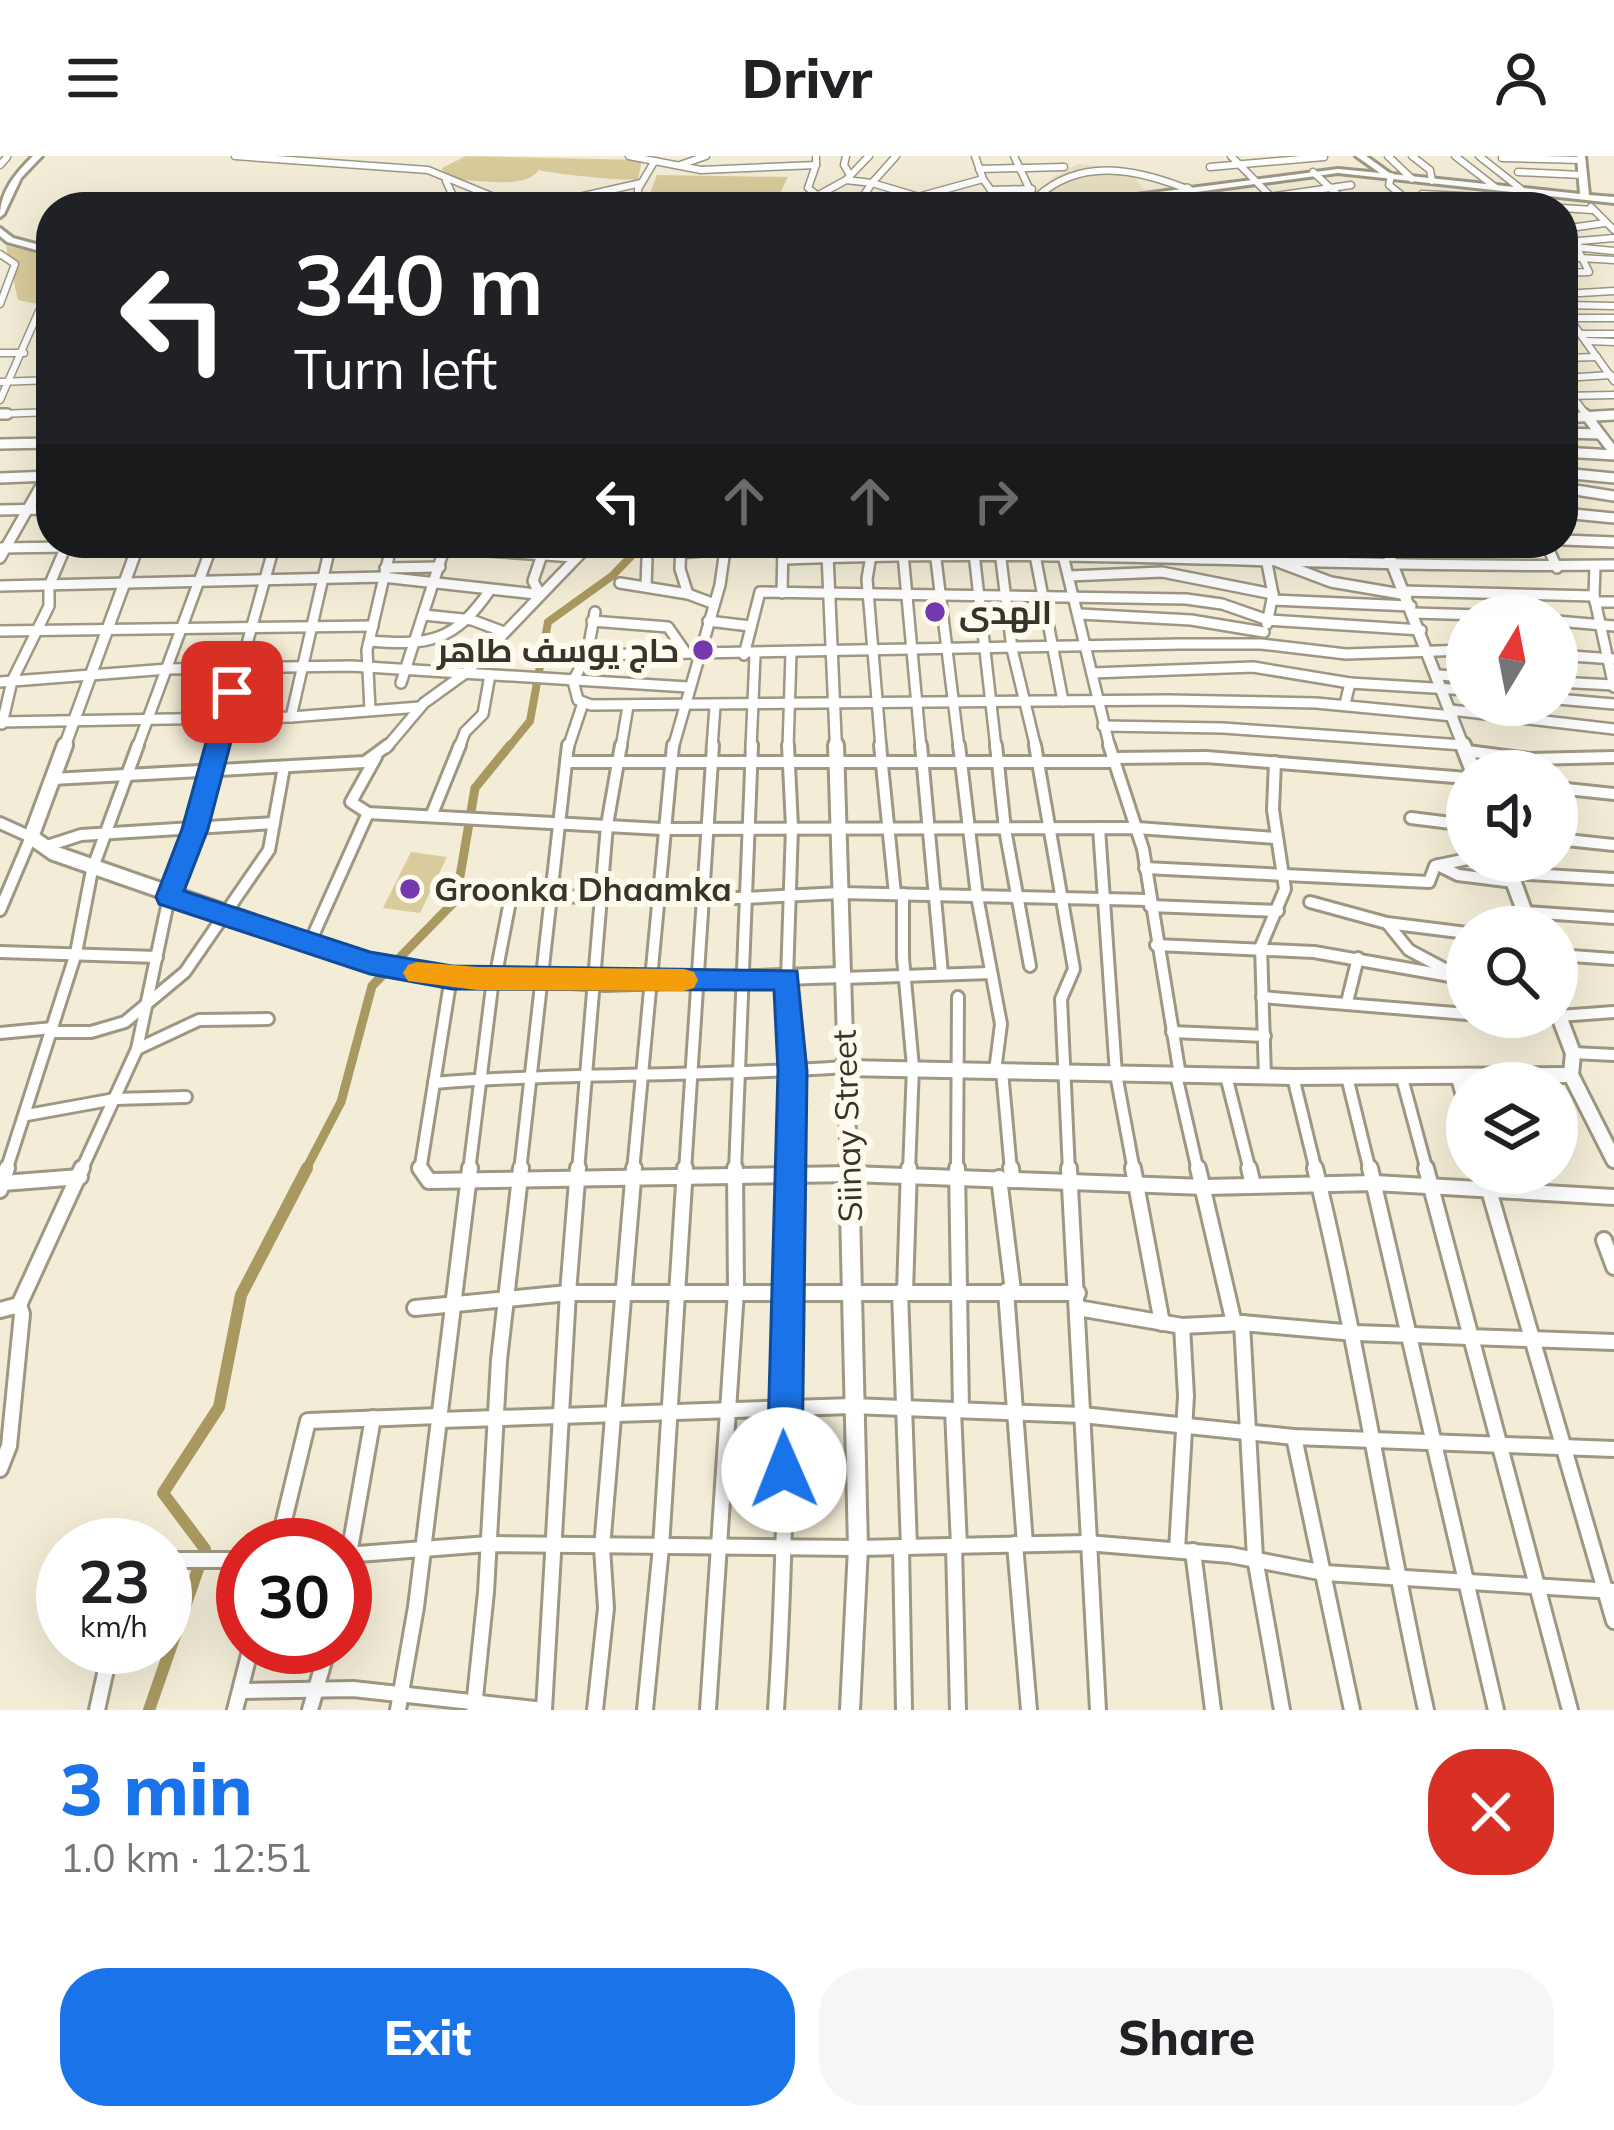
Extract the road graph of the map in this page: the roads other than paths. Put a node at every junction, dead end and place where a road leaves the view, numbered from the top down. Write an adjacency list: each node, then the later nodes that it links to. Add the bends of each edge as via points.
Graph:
1 (38, 156): 80 (main road)
2 (235, 156): 44 (street, via 428,170)
3 (628, 156): 21 (street)
4 (706, 156): 28 (street)
5 (846, 156): 39 (street)
6 (869, 156): 39 (street)
7 (896, 156): 46 (street)
8 (975, 156): 33 (street)
9 (991, 156): 32 (street)
10 (1014, 156): 29 (street)
11 (1037, 156): 30 (street)
12 (1065, 156): 25 (street)
13 (1231, 156): 26 (street)
14 (1384, 156): 19 (street); 41 (street)
15 (1412, 156): 45 (street)
16 (1455, 156): 50 (street)
17 (1479, 156): 54 (street)
18 (1323, 157): 20 (street); 34 (street)
19 (1361, 157): 36 (main road); 38 (main road)
20 (1288, 158): 22 (street); 35 (street)
21 (649, 159): 28 (street); 48 (street)
22 (1259, 159): 26 (street)
23 (1503, 159): 27 (street); 37 (street)
24 (816, 161): 28 (street, via 746,170); 59 (street)
25 (1075, 164): 30 (street); 42 (street); 51 (street, via 1131,167)
26 (1239, 164): 31 (street); 43 (street)
27 (1581, 165): 37 (street); 76 (main road)
28 (677, 166)
29 (1018, 167): 30 (street); 32 (street); 65 (street)
30 (1042, 167): 42 (street)
31 (1210, 167)
32 (996, 168): 33 (street)
33 (979, 169): 40 (street)
34 (1337, 171): 35 (main road); 36 (main road)
35 (1308, 172): 43 (main road); 52 (street)
36 (1355, 172): 38 (main road)
37 (1518, 172): 54 (street)
38 (1390, 176): 41 (main road); 72 (street)
39 (848, 178): 46 (street); 60 (street)
40 (983, 179): 53 (street); 63 (street)
41 (1412, 179): 45 (main road)
42 (1046, 180): 66 (street)
43 (1252, 180): 51 (main road); 69 (street)
44 (446, 181): 55 (street); 56 (street)
45 (1432, 182): 49 (main road)
46 (872, 183): 61 (street); 62 (street)
47 (1351, 185): 52 (street)
48 (639, 186): 57 (street); 58 (street)
49 (1476, 187): 50 (main road); 73 (street)
50 (1495, 187): 54 (main road)
51 (1187, 189): 67 (main road); 68 (street)
52 (1330, 189): 70 (street); 71 (street)
53 (991, 190): 64 (street)
54 (1527, 190): 74 (main road)
55 (451, 192)
56 (476, 192)
57 (621, 192)
58 (639, 192)
59 (813, 192)
60 (825, 192)
61 (866, 192)
62 (903, 192)
63 (938, 192)
64 (1020, 192)
65 (1033, 192)
66 (1035, 192)
67 (1173, 192)
68 (1190, 192)
69 (1265, 192)
70 (1304, 192)
71 (1333, 192)
72 (1396, 192)
73 (1479, 192)
74 (1544, 192)
75 (1578, 196): 76 (main road)
76 (1585, 197): 77 (main road); 79 (street)
77 (1614, 200)
78 (1578, 209): 79 (street)
79 (1593, 210): 81 (street)
80 (0, 214)
81 (1605, 223): 82 (street); 83 (street)
82 (1578, 228)
83 (1614, 234): 85 (street)
84 (1, 235): 86 (main road)
85 (1578, 245): 87 (street); 90 (street)
86 (36, 246)
87 (1614, 251)
88 (0, 254): 93 (street, via 15,264)
89 (1578, 258): 90 (street)
90 (1582, 258): 91 (street); 92 (street, via 1589,272)
91 (1614, 261)
92 (1578, 273)
93 (11, 278): 94 (street); 97 (street)
94 (0, 281)
95 (1614, 291): 96 (street)
96 (1578, 293)
97 (0, 302)
98 (1614, 306): 99 (street)
99 (1578, 311)
100 (1578, 315): 101 (street)
101 (1614, 319)
102 (36, 322): 107 (street)
103 (1578, 330): 104 (street)
104 (1584, 338): 105 (street); 109 (street)
105 (1614, 338)
106 (0, 353): 107 (street)
107 (24, 353): 114 (street)
108 (1578, 358): 109 (street)
109 (1598, 358): 110 (street); 111 (street)
110 (1614, 360)
111 (1612, 377): 112 (street)
112 (1578, 380)
113 (36, 381): 114 (street)
114 (5, 382): 116 (street)
115 (1614, 395): 117 (street)
116 (0, 400)
117 (1578, 400)
118 (1578, 409): 123 (street)
119 (36, 413): 120 (street)
120 (0, 414)
121 (1614, 415): 123 (street)
122 (1578, 417): 123 (street)
123 (1588, 417): 126 (street)
124 (1614, 433): 126 (street)
125 (1578, 434): 126 (street)
126 (1600, 434): 130 (street)
127 (36, 443): 128 (street)
128 (0, 444)
129 (1578, 452): 130 (street)
130 (1614, 453)
131 (1578, 474): 134 (street)
132 (36, 475): 133 (street)
133 (0, 478)
134 (1614, 478)
135 (1578, 490): 136 (street)
136 (1614, 496)
137 (36, 497): 139 (street)
138 (0, 510): 139 (street)
139 (28, 510): 140 (street); 146 (street)
140 (36, 510)
141 (1578, 514): 142 (street)
142 (1614, 518)
143 (1578, 541): 144 (street)
144 (1614, 542)
145 (36, 548): 146 (street)
146 (2, 551)
147 (61, 558): 187 (street)
148 (133, 558): 188 (street)
149 (207, 558): 183 (street)
150 (270, 558): 184 (street)
151 (328, 558): 182 (street)
152 (388, 558): 178 (street)
153 (442, 558): 176 (street)
154 (540, 558): 192 (street, via 532,581)
155 (573, 558): 192 (street)
156 (683, 558): 194 (street)
157 (722, 558): 207 (street)
158 (791, 558): 170 (street)
159 (827, 558): 195 (street, Siinay Street)
160 (871, 558): 196 (street)
161 (903, 558): 199 (street)
162 (936, 558): 197 (street)
163 (971, 558): 200 (street)
164 (1000, 558): 201 (street)
165 (1035, 558): 198 (street)
166 (1064, 558): 179 (street)
167 (1233, 558): 172 (street)
168 (1391, 558): 173 (street)
169 (1553, 558): 177 (street)
170 (786, 559): 193 (street)
171 (647, 560): 190 (street)
172 (1271, 560): 173 (street); 203 (street); 205 (street)
173 (1393, 564): 177 (street); 205 (street)
174 (1614, 565): 175 (street)
175 (1595, 566): 177 (street); 180 (street)
176 (440, 567): 178 (street); 189 (street)
177 (1557, 568)
178 (384, 573): 182 (street); 189 (street); 217 (street)
179 (1069, 576): 202 (street); 203 (street, via 1162,572)
180 (1596, 580): 181 (street); 204 (street)
181 (1614, 581)
182 (323, 582): 184 (street); 215 (street)
183 (198, 583): 184 (street); 188 (street); 216 (street)
184 (262, 583): 220 (street)
185 (620, 583): 190 (street)
186 (0, 586): 187 (street)
187 (49, 586): 188 (street); 222 (street, via 49,605)
188 (122, 586): 221 (street)
189 (436, 586): 191 (street); 210 (street)
190 (646, 586): 194 (street)
191 (490, 590): 192 (street); 211 (street)
192 (538, 593): 225 (street)
193 (782, 593): 195 (street); 218 (street, via 758,592)
194 (688, 594): 207 (street)
195 (829, 596): 196 (street); 238 (street, Siinay Street)
196 (870, 596): 199 (street); 233 (street)
197 (939, 596): 199 (street); 200 (street); 234 (street)
198 (1040, 596): 201 (street); 202 (street); 230 (street)
199 (905, 597): 239 (street)
200 (976, 597): 201 (street); 235 (street)
201 (1006, 597): 236 (street)
202 (1075, 597): 209 (street); 212 (street, via 1213,602)
203 (1273, 597): 205 (street); 212 (street)
204 (1594, 599): 205 (street); 206 (street); 219 (street)
205 (1409, 601): 208 (street); 223 (street)
206 (1614, 602)
207 (712, 604): 213 (street)
208 (1446, 608)
209 (1080, 614): 226 (street, via 1191,620); 232 (street)
210 (424, 615): 211 (street); 228 (street)
211 (472, 620): 225 (street); 228 (street, via 457,633)
212 (1268, 620): 223 (street); 226 (street)
213 (708, 621): 218 (street); 237 (street)
214 (1578, 624): 219 (street)
215 (314, 625): 217 (street); 220 (street); 247 (street)
216 (182, 626): 220 (street); 221 (street); 249 (street)
217 (373, 626): 227 (street)
218 (750, 626): 242 (street)
219 (1608, 626): 244 (street)
220 (250, 627): 246 (street)
221 (106, 628): 222 (street); 251 (street)
222 (34, 630): 224 (street); 255 (street)
223 (1421, 630): 229 (street)
224 (0, 631)
225 (504, 632): 250 (street)
226 (1262, 638): 229 (street, via 1346,653); 232 (street)
227 (370, 641): 228 (street); 245 (street)
228 (412, 645): 248 (street)
229 (1428, 647): 231 (street); 257 (street)
230 (1052, 648): 232 (street); 236 (street); 265 (street)
231 (1446, 648)
232 (1088, 649): 252 (street)
233 (870, 650): 238 (street); 239 (street); 279 (street)
234 (946, 650): 235 (street); 239 (street); 273 (street)
235 (983, 650): 236 (street); 270 (street)
236 (1012, 650): 269 (street)
237 (690, 651): 241 (street); 241 (street, via 668,627 594,616); 242 (street); 263 (street)
238 (833, 651): 240 (street); 278 (street, Siinay Street)
239 (910, 651): 280 (street)
240 (791, 653): 242 (street); 282 (street)
241 (587, 655): 256 (street)
242 (750, 655): 277 (street)
243 (1578, 657): 244 (street)
244 (1611, 659): 262 (street)
245 (370, 666): 247 (street); 248 (street); 283 (street)
246 (239, 667): 247 (street); 249 (street); 285 (street)
247 (304, 667): 286 (street)
248 (405, 668): 250 (street); 259 (street)
249 (168, 669): 251 (street); 288 (street)
250 (467, 672): 253 (street); 281 (street)
251 (90, 673): 255 (street); 287 (street)
252 (1092, 673): 260 (street, via 1253,668); 267 (street)
253 (490, 675): 256 (street); 321 (street, via 483,714 465,732)
254 (1446, 680): 257 (street)
255 (6, 681): 289 (street)
256 (573, 681): 263 (street); 268 (street)
257 (1442, 681): 258 (street); 260 (street); 264 (street)
258 (1446, 682)
259 (400, 683)
260 (1350, 683): 271 (street)
261 (1578, 683): 262 (street)
262 (1614, 685)
263 (688, 687): 275 (street)
264 (1446, 694)
265 (1063, 701): 267 (street); 269 (street)
266 (1578, 701): 272 (street)
267 (1098, 702): 271 (street); 291 (street)
268 (583, 703): 274 (street); 300 (street)
269 (1028, 703): 270 (street); 311 (street)
270 (989, 704): 273 (street); 310 (street)
271 (1345, 704): 284 (street)
272 (1614, 704)
273 (953, 705): 280 (street); 309 (street)
274 (628, 706): 275 (street); 312 (street)
275 (683, 706): 276 (street); 301 (street)
276 (715, 706): 277 (street); 302 (street)
277 (752, 706): 282 (street); 304 (street)
278 (833, 706): 279 (street); 282 (street); 306 (street, Siinay Street)
279 (880, 706): 280 (street); 307 (street)
280 (916, 706): 308 (street)
281 (420, 707): 283 (street); 296 (street)
282 (790, 707): 305 (street)
283 (370, 710): 286 (street)
284 (1446, 713)
285 (226, 717): 286 (street); 288 (street); 314 (street)
286 (291, 717)
287 (74, 718): 288 (street); 289 (street); 317 (street)
288 (148, 718): 315 (street)
289 (1, 724)
290 (1578, 725): 294 (street)
291 (1103, 726): 293 (street); 299 (street)
292 (1457, 726): 295 (street)
293 (1202, 728): 295 (street); 297 (street)
294 (1614, 729)
295 (1465, 748): 298 (street, via 1528,759)
296 (376, 757): 313 (street); 320 (street, via 351,802)
297 (1206, 757): 299 (street); 303 (street)
298 (1614, 757)
299 (1113, 760): 311 (street); 335 (street)
300 (566, 762): 312 (street); 326 (street)
301 (672, 762): 302 (street); 312 (street); 340 (street)
302 (708, 762): 304 (street); 337 (street)
303 (1275, 762): 316 (street); 342 (street)
304 (748, 763): 305 (street); 331 (street)
305 (787, 764): 306 (street); 329 (street)
306 (836, 764): 307 (street); 328 (street, Siinay Street)
307 (884, 764): 308 (street); 332 (street)
308 (923, 764): 309 (street); 330 (street)
309 (963, 764): 310 (street); 333 (street)
310 (997, 764): 311 (street); 338 (street)
311 (1040, 764): 339 (street)
312 (618, 765): 327 (street)
313 (284, 767): 314 (street); 325 (street)
314 (212, 770): 315 (street); 336 (street)
315 (128, 774): 317 (street); 341 (street)
316 (1446, 776)
317 (52, 779): 344 (street)
318 (1578, 790): 319 (street)
319 (1614, 794)
320 (368, 813): 321 (street); 378 (street)
321 (432, 814): 326 (street)
322 (1411, 818): 323 (street)
323 (1446, 822)
324 (0, 823): 344 (street)
325 (274, 823): 336 (street); 373 (street, via 269,850)
326 (558, 825): 327 (street); 361 (street)
327 (607, 825): 340 (street); 362 (street)
328 (840, 826): 329 (street); 332 (street); 354 (street, Siinay Street)
329 (792, 827): 331 (street); 358 (street)
330 (930, 827): 332 (street); 333 (street); 357 (street)
331 (746, 828): 337 (street); 366 (street)
332 (889, 828): 355 (street)
333 (969, 828): 338 (street); 359 (street)
334 (1099, 828): 335 (street); 339 (street); 367 (street)
335 (1137, 828): 342 (street); 348 (street)
336 (195, 829): 341 (street); 360 (street)
337 (707, 829): 340 (street); 365 (street)
338 (1005, 829): 339 (street); 363 (street)
339 (1050, 829): 368 (street)
340 (662, 830): 364 (street)
341 (106, 832): 344 (street); 350 (street)
342 (1275, 838): 351 (street)
343 (1578, 841): 345 (street)
344 (38, 842): 350 (street); 356 (street)
345 (1614, 845)
346 (1446, 863): 347 (street)
347 (1438, 865): 349 (street); 351 (street, via 1429,882)
348 (1145, 868): 351 (street); 370 (street)
349 (1446, 869)
350 (92, 870): 360 (street); 382 (street)
351 (1282, 876): 372 (street)
352 (1578, 877): 353 (street)
353 (1614, 880)
354 (840, 892): 355 (street); 358 (street); 392 (street, Siinay Street)
355 (899, 894): 357 (street); 391 (street)
356 (2, 895): 371 (street)
357 (938, 895): 359 (street); 390 (street)
358 (791, 896): 366 (street); 398 (street)
359 (977, 896): 363 (street); 389 (street)
360 (169, 897): 373 (street); 384 (street)
361 (553, 897): 362 (street); 395 (street, via 512,897); 396 (street)
362 (602, 897): 364 (street); 399 (street)
363 (1018, 897): 368 (street); 387 (street)
364 (658, 898): 365 (street); 401 (street)
365 (700, 898): 366 (street); 400 (street)
366 (745, 898): 397 (street)
367 (1107, 898): 368 (street); 370 (street); 425 (street)
368 (1064, 899): 424 (street, via 1074,969 1060,1012)
369 (1310, 902): 376 (street)
370 (1150, 903): 372 (street); 379 (street)
371 (0, 910)
372 (1278, 911): 380 (street)
373 (229, 914): 378 (street); 405 (street)
374 (1578, 918): 375 (street)
375 (1614, 918)
376 (1388, 923): 377 (street); 388 (street, via 1408,950)
377 (1446, 931)
378 (311, 940): 394 (street, via 381,966)
379 (1156, 945): 380 (street); 411 (street)
380 (1261, 946): 385 (street); 403 (street)
381 (0, 952): 382 (street)
382 (76, 953): 384 (street); 410 (street)
383 (1578, 956): 386 (street)
384 (158, 957): 405 (street)
385 (1358, 958): 393 (street); 404 (street)
386 (1614, 959)
387 (1030, 966)
388 (1446, 970)
389 (992, 973): 390 (street); 423 (street)
390 (942, 974): 391 (street)
391 (904, 975): 392 (street); 420 (street)
392 (843, 976): 398 (street); 419 (street, Siinay Street)
393 (1446, 976)
394 (452, 977): 395 (street); 439 (street)
395 (494, 979): 396 (street); 436 (street)
396 (541, 979): 399 (street); 426 (street)
397 (741, 979): 398 (street); 400 (street); 431 (street)
398 (787, 979): 422 (street)
399 (592, 980): 401 (street); 428 (street)
400 (694, 980): 401 (street); 430 (street)
401 (650, 981): 429 (street)
402 (958, 997): 421 (street)
403 (1262, 998): 404 (street); 413 (street)
404 (1347, 1002): 406 (street)
405 (146, 1010): 410 (street, via 92,1032); 415 (street)
406 (1446, 1012)
407 (1614, 1012): 408 (street)
408 (1578, 1013)
409 (268, 1019): 415 (street, via 182,1022)
410 (52, 1030): 412 (street); 443 (street)
411 (1172, 1032): 413 (street); 427 (street)
412 (0, 1033)
413 (1265, 1036): 433 (street)
414 (1567, 1038): 416 (street)
415 (137, 1049): 442 (street)
416 (1573, 1053): 417 (street); 418 (street)
417 (1614, 1055)
418 (1572, 1062)
419 (844, 1067): 420 (street); 422 (street); 446 (street, Siinay Street)
420 (913, 1067): 421 (street); 448 (street)
421 (956, 1069): 423 (street); 451 (street)
422 (792, 1071): 431 (street); 447 (street)
423 (999, 1071): 424 (street); 454 (street)
424 (1062, 1072): 425 (street); 458 (street)
425 (1117, 1074): 427 (street); 462 (street)
426 (534, 1075): 428 (street); 436 (street); 455 (street)
427 (1178, 1075): 432 (street); 464 (street)
428 (585, 1076): 429 (street); 452 (street)
429 (638, 1076): 430 (street); 453 (street)
430 (688, 1076): 431 (street); 456 (street)
431 (740, 1076): 450 (street)
432 (1226, 1076): 433 (street); 463 (street)
433 (1265, 1077): 434 (street)
434 (1293, 1077): 435 (street); 460 (street)
435 (1347, 1077): 437 (street); 461 (street)
436 (483, 1078): 439 (street); 459 (street)
437 (1402, 1078): 438 (street); 465 (street)
438 (1446, 1078)
439 (434, 1083): 459 (street, via 422,1178)
440 (1578, 1085): 444 (street)
441 (186, 1097): 442 (street)
442 (116, 1099): 443 (street); 449 (street)
443 (27, 1115): 457 (street)
444 (1606, 1125): 445 (street)
445 (1614, 1160)
446 (851, 1174): 447 (street); 448 (street); 476 (street, Siinay Street)
447 (788, 1175): 450 (street); 480 (street)
448 (906, 1175): 451 (street); 477 (street)
449 (80, 1177): 457 (street); 484 (street)
450 (735, 1177): 456 (street); 474 (street)
451 (956, 1177): 454 (street); 478 (street)
452 (580, 1178): 453 (street); 455 (street); 479 (street)
453 (633, 1178): 456 (street); 472 (street)
454 (1005, 1178): 458 (street); 475 (street)
455 (522, 1179): 459 (street); 481 (street)
456 (681, 1179): 473 (street)
457 (2, 1180)
458 (1071, 1182): 462 (street); 482 (street)
459 (467, 1183): 483 (street)
460 (1320, 1183): 461 (street); 463 (street); 490 (street)
461 (1375, 1183): 465 (street); 491 (street)
462 (1137, 1185): 464 (street); 487 (street)
463 (1253, 1185): 464 (street)
464 (1205, 1186): 488 (street)
465 (1434, 1186): 466 (street); 492 (street)
466 (1446, 1187)
467 (1490, 1194): 493 (street)
468 (1567, 1194): 469 (street)
469 (1614, 1197)
470 (1604, 1240): 471 (street)
471 (1614, 1267)
472 (623, 1290): 473 (street); 479 (street); 502 (street)
473 (676, 1291): 474 (street); 501 (street)
474 (736, 1291): 480 (street); 498 (street)
475 (1009, 1291): 478 (street); 482 (street); 500 (street)
476 (851, 1292): 477 (street); 480 (street); 495 (street, Siinay Street)
477 (902, 1292): 478 (street); 496 (street)
478 (956, 1292): 497 (street)
479 (568, 1293): 481 (street); 504 (street)
480 (790, 1294): 499 (street)
481 (507, 1299): 483 (street); 507 (street)
482 (1078, 1300): 487 (street); 503 (street)
483 (454, 1304): 485 (street); 506 (street)
484 (19, 1305): 486 (street); 516 (street, via 15,1400)
485 (415, 1308)
486 (0, 1310)
487 (1162, 1323): 489 (street)
488 (1238, 1323): 489 (street); 490 (street); 509 (street)
489 (1182, 1326): 508 (street)
490 (1354, 1333): 491 (street); 511 (street)
491 (1411, 1333): 492 (street); 512 (street)
492 (1472, 1335): 493 (street); 513 (street)
493 (1533, 1338): 494 (street); 514 (street)
494 (1614, 1342)
495 (852, 1406): 496 (street); 499 (street); 529 (street, Siinay Street)
496 (904, 1408): 497 (street); 527 (street)
497 (957, 1410): 500 (street); 526 (street)
498 (726, 1411): 499 (street); 501 (street); 522 (street)
499 (784, 1411): 525 (street)
500 (1013, 1412): 503 (street); 521 (street)
501 (670, 1413): 502 (street); 524 (street)
502 (613, 1415): 504 (street); 528 (street)
503 (1082, 1415): 508 (street); 519 (street)
504 (562, 1416): 507 (street); 523 (street)
505 (373, 1418): 506 (street); 517 (street, via 308,1421); 518 (street)
506 (440, 1418): 507 (street); 530 (street)
507 (495, 1418): 520 (street)
508 (1184, 1427): 509 (street); 531 (street)
509 (1247, 1434): 510 (street); 533 (street)
510 (1294, 1437): 511 (street); 534 (street)
511 (1371, 1438): 512 (street); 535 (street)
512 (1435, 1438): 513 (street); 536 (street)
513 (1497, 1441): 514 (street); 537 (street)
514 (1564, 1445): 515 (street); 538 (street)
515 (1614, 1449)
516 (0, 1468)
517 (285, 1518)
518 (355, 1518)
519 (1087, 1543): 521 (street); 531 (street); 558 (street)
520 (488, 1544): 523 (street); 530 (street); 546 (street)
521 (1020, 1544): 526 (street); 557 (street)
522 (718, 1545): 524 (street); 525 (street); 552 (street)
523 (553, 1546): 528 (street); 546 (street, via 544,1710)
524 (661, 1546): 528 (street); 551 (street)
525 (787, 1546): 529 (street); 553 (street)
526 (957, 1546): 527 (street); 556 (street)
527 (905, 1547): 529 (street); 555 (street)
528 (602, 1548): 550 (street, via 606,1608)
529 (858, 1548): 554 (street, Siinay Street)
530 (424, 1549): 532 (street); 545 (street)
531 (1185, 1551): 533 (street); 559 (street)
532 (372, 1552)
533 (1255, 1558): 534 (street); 560 (street)
534 (1325, 1574): 535 (street); 561 (street)
535 (1396, 1575): 536 (street); 562 (street)
536 (1466, 1582): 537 (street); 563 (street)
537 (1534, 1585): 538 (street); 564 (street)
538 (1610, 1591): 539 (street)
539 (1614, 1621)
540 (105, 1674): 547 (street)
541 (244, 1674): 543 (street)
542 (321, 1674): 544 (street)
543 (240, 1691): 544 (street); 548 (street)
544 (316, 1692): 545 (street, via 353,1689); 549 (street)
545 (399, 1702): 546 (street)
546 (474, 1707)
547 (97, 1710)
548 (235, 1710)
549 (310, 1710)
550 (595, 1710)
551 (645, 1710)
552 (708, 1710)
553 (776, 1710)
554 (850, 1710)
555 (904, 1710)
556 (958, 1710)
557 (1029, 1710)
558 (1098, 1710)
559 (1213, 1710)
560 (1282, 1710)
561 (1352, 1710)
562 (1426, 1710)
563 (1496, 1710)
564 (1570, 1710)

